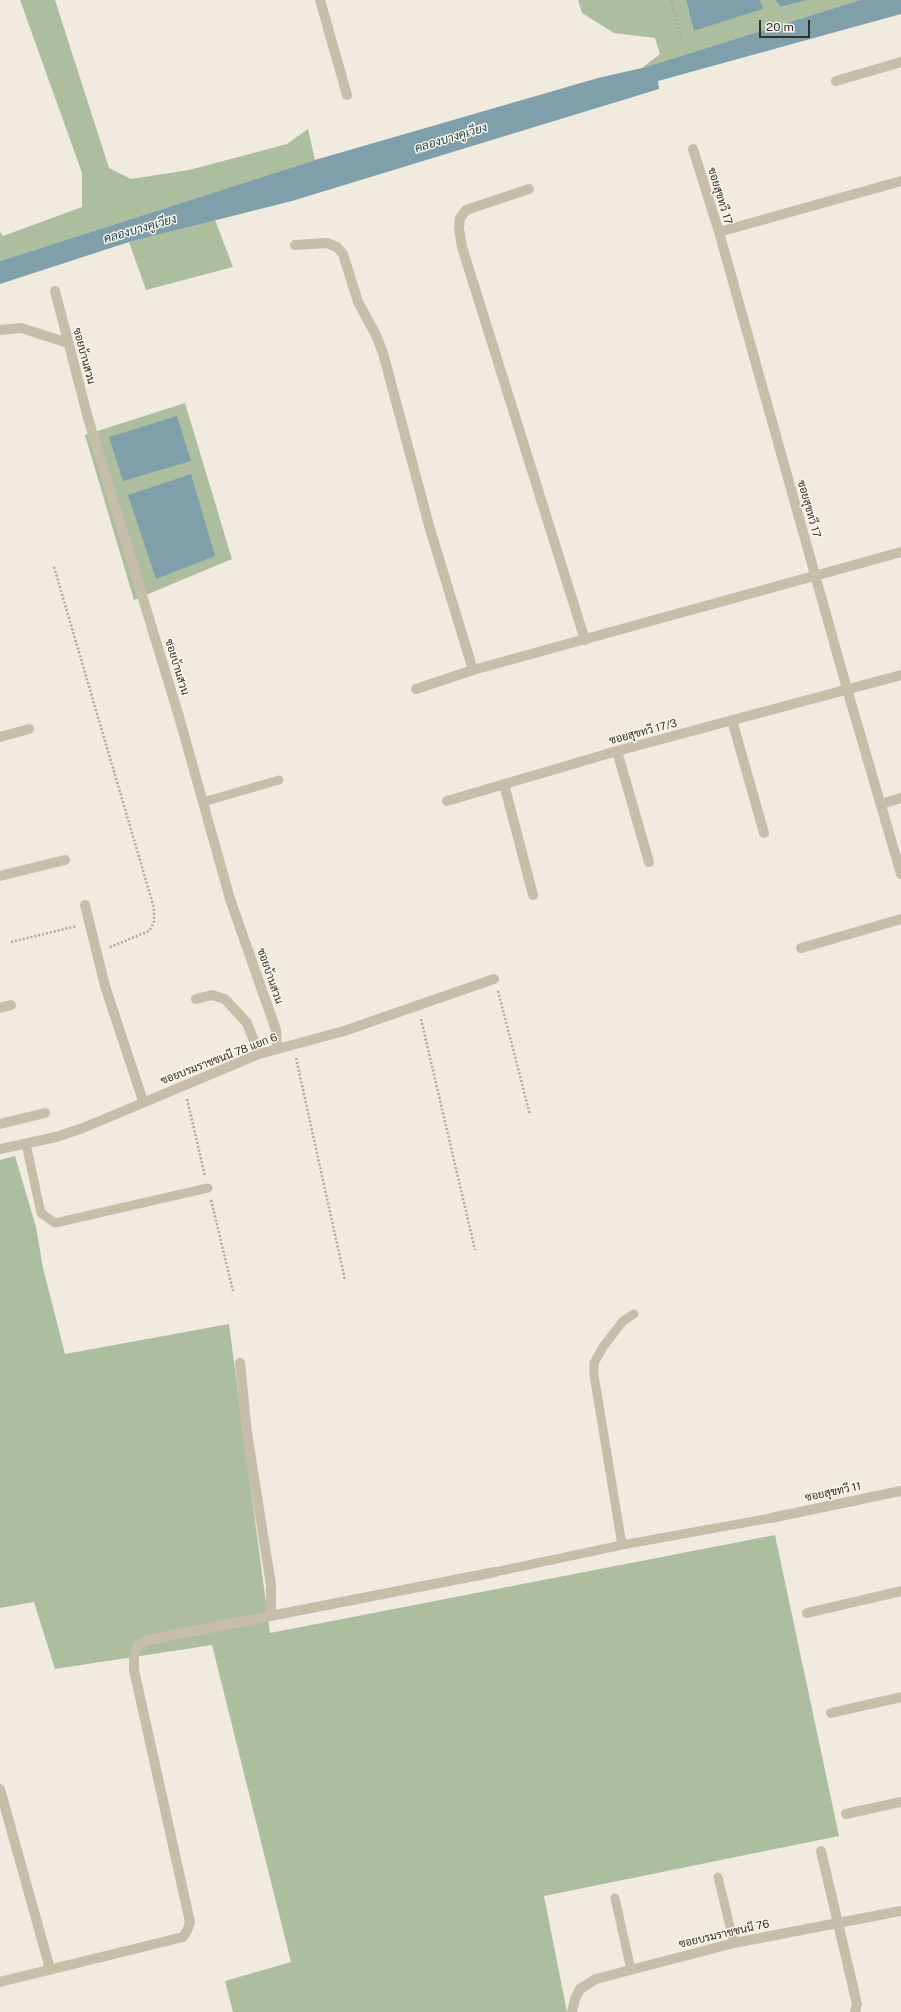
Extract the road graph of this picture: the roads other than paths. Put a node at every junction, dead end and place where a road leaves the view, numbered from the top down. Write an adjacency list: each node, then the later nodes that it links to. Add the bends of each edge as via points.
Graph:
1 (320, 0): 4 (street)
2 (901, 62): 3 (street)
3 (836, 81)
4 (347, 95)
5 (693, 150): 8 (street, ซอยสุขทวี 17)
6 (901, 181): 8 (street)
7 (529, 189): 15 (street, via 466,210 460,218 459,228 462,247)
8 (719, 232): 14 (street, ซอยสุขทวี 17)
9 (295, 245): 16 (street, via 327,244 337,247 343,254 358,302 383,353 424,507)
10 (54, 291): 12 (street, ซอยบ้านสวน)
11 (0, 330): 12 (street, via 21,328)
12 (68, 343): 28 (street, ซอยบ้านสวน)
13 (901, 552): 14 (street)
14 (815, 576): 15 (street); 19 (street, ซอยสุขทวี 17)
15 (585, 640): 16 (street)
16 (473, 670): 18 (street)
17 (901, 675): 19 (street, ซอยสุขทวี 17/3)
18 (416, 689)
19 (847, 689): 20 (street, ซอยสุขทวี 17/3); 29 (street, ซอยสุขทวี 17)
20 (732, 720): 23 (street, ซอยสุขทวี 17/3); 30 (street)
21 (29, 729): 22 (street)
22 (0, 737)
23 (617, 751): 25 (street, ซอยสุขทวี 17/3); 32 (street)
24 (279, 780): 28 (lane)
25 (504, 784): 27 (street, ซอยสุขทวี 17/3); 35 (street)
26 (901, 798): 29 (street)
27 (447, 801)
28 (203, 802): 43 (street, ซอยบ้านสวน, via 230,899 276,1030)
29 (880, 804): 33 (street, ซอยสุขทวี 17)
30 (764, 833)
31 (65, 860): 34 (street)
32 (649, 862)
33 (901, 874)
34 (0, 876)
35 (533, 895)
36 (85, 906): 45 (street, via 105,986)
37 (901, 919): 38 (street)
38 (801, 948)
39 (494, 979): 43 (street, ซอยบรมราชชนนี 78 แยก 6, via 344,1030)
40 (196, 999): 44 (street, via 212,995 226,999 247,1023)
41 (11, 1006): 42 (street)
42 (0, 1008)
43 (277, 1048): 44 (street, ซอยบรมราชชนนี 78 แยก 6)
44 (259, 1054): 45 (street, ซอยบรมราชชนนี 78 แยก 6)
45 (143, 1101): 48 (street, ซอยบรมราชชนนี 78 แยก 6, via 83,1128)
46 (45, 1113): 47 (street)
47 (0, 1124)
48 (26, 1144): 49 (street, ซอยบรมราชชนนี 78 แยก 6); 50 (lane, via 41,1213 55,1223)
49 (0, 1149)
50 (208, 1188)
51 (634, 1314): 55 (lane, via 623,1321 594,1363)
52 (240, 1363): 59 (street, via 247,1433 271,1585)
53 (901, 1491): 54 (street, ซอยสุขทวี 11)
54 (771, 1518): 55 (lane)
55 (622, 1545): 56 (lane)
56 (495, 1572): 59 (street)
57 (901, 1591): 58 (street)
58 (807, 1613)
59 (271, 1616): 71 (street, via 148,1640 138,1645 134,1655 134,1670 190,1922 183,1937)
60 (901, 1697): 61 (street)
61 (831, 1713)
62 (0, 1789): 71 (street)
63 (901, 1802): 64 (street)
64 (846, 1814)
65 (821, 1851): 69 (street)
66 (718, 1876): 70 (lane)
67 (615, 1898): 72 (lane)
68 (901, 1911): 69 (street, ซอยบรมราชชนนี 76)
69 (839, 1922): 70 (street, ซอยบรมราชชนนี 76); 75 (street, via 857,2004)
70 (734, 1943): 72 (street, ซอยบรมราชชนนี 76)
71 (50, 1969): 73 (street)
72 (631, 1970): 74 (street, ซอยบรมราชชนนี 76, via 596,1979 580,1989)
73 (0, 1982)
74 (572, 2012)
75 (856, 2012)

